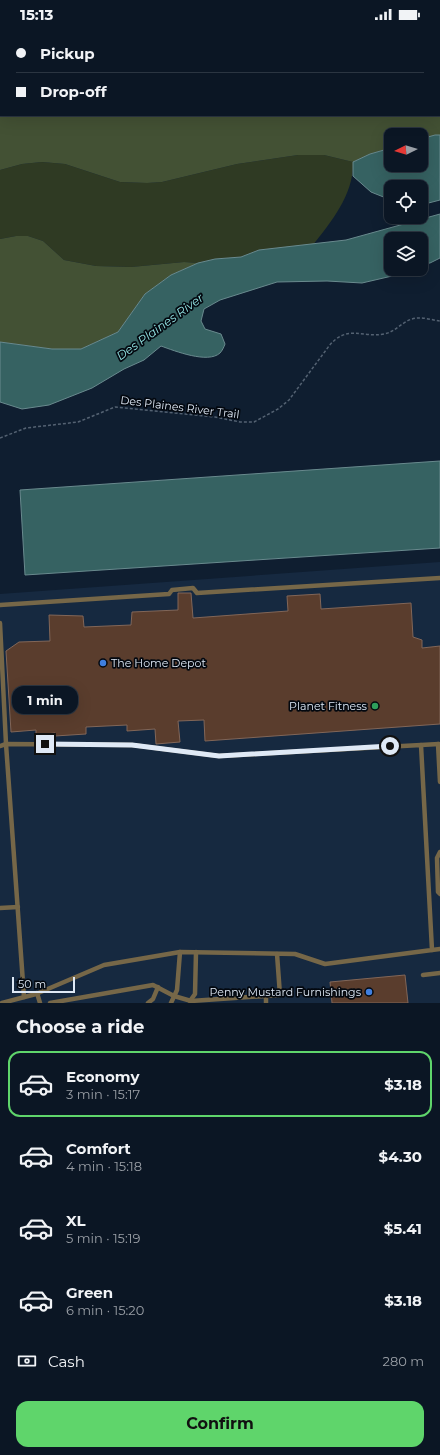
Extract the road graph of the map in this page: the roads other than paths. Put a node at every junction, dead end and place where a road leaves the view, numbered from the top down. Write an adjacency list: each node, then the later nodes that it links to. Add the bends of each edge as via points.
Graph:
1 (440, 578): 2 (lane, via 197,593 193,588 172,590 169,594)
2 (0, 605)
3 (0, 623): 4 (lane)
4 (6, 744): 6 (lane, via 132,745 219,756); 7 (lane); 11 (lane)
5 (439, 744): 6 (lane); 8 (lane)
6 (421, 745): 14 (lane)
7 (0, 746)
8 (440, 782)
9 (440, 852): 10 (lane, via 437,858)
10 (440, 894)
11 (18, 907): 12 (lane); 24 (lane)
12 (0, 908)
13 (440, 949): 14 (lane)
14 (432, 950): 17 (lane, via 325,964 295,954)
15 (180, 952): 16 (lane); 21 (lane, via 104,965); 22 (lane, via 177,990)
16 (196, 952): 17 (lane); 26 (lane, via 195,994)
17 (277, 954): 23 (lane, via 280,995)
18 (440, 973): 19 (lane)
19 (423, 975)
20 (158, 987): 22 (lane); 29 (lane, via 153,985); 30 (lane)
21 (38, 993): 24 (lane); 28 (lane)
22 (174, 996): 26 (lane); 31 (lane)
23 (266, 996): 25 (lane); 32 (lane)
24 (24, 997): 27 (lane)
25 (211, 1001): 26 (lane)
26 (190, 1002)
27 (2, 1003)
28 (40, 1003)
29 (50, 1003)
30 (148, 1003)
31 (172, 1003)
32 (266, 1003)

